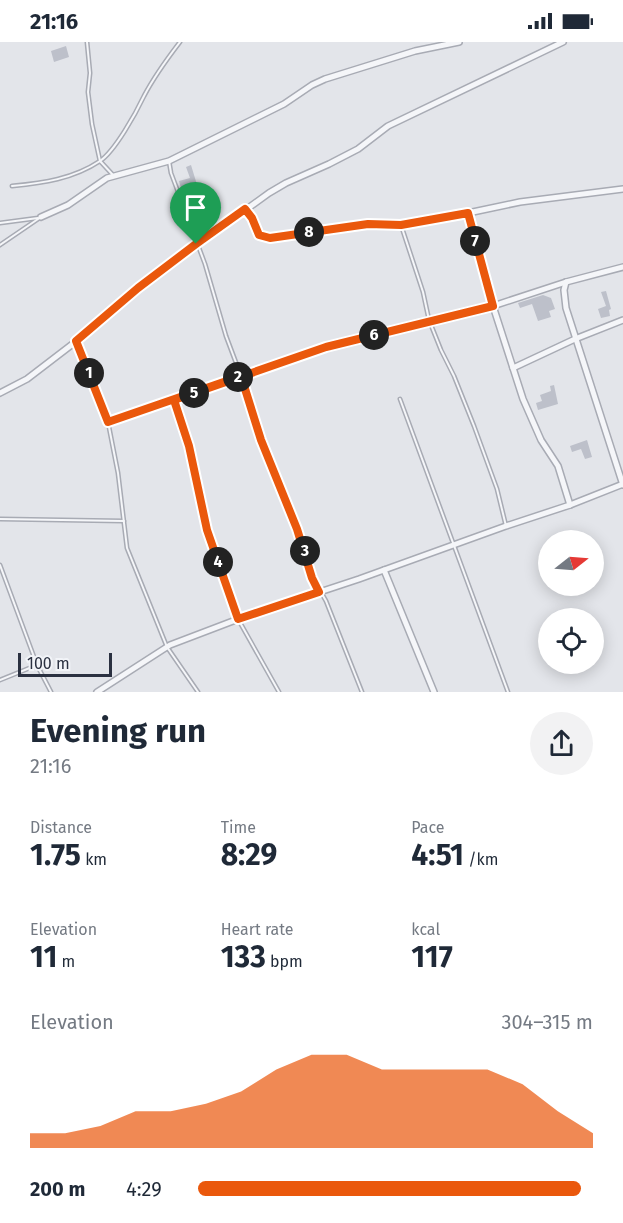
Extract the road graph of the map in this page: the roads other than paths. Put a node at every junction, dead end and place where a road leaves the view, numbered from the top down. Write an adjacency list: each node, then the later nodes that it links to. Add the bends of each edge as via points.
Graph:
1 (87, 42): 6 (lane, via 88,92)
2 (180, 42): 6 (lane, via 135,115)
3 (459, 42): 5 (street, via 415,51 325,79 284,104)
4 (563, 42): 10 (street, via 388,126 358,149 286,183)
5 (170, 160): 7 (street); 15 (lane)
6 (100, 161): 7 (lane); 8 (lane, via 50,182)
7 (113, 175): 12 (street, via 68,205)
8 (12, 186)
9 (623, 189): 11 (street)
10 (245, 209): 14 (lane, via 259,235 270,238 368,224); 15 (street)
11 (468, 213): 14 (street); 19 (street)
12 (41, 217): 13 (lane); 16 (lane)
13 (0, 223)
14 (401, 225): 20 (lane)
15 (196, 244): 23 (street); 25 (lane)
16 (0, 245)
17 (623, 267): 18 (street)
18 (566, 282): 19 (street); 22 (street, via 564,299)
19 (493, 306): 20 (street); 24 (street)
20 (429, 320): 25 (street, via 326,347); 34 (lane, via 474,426)
21 (623, 320): 22 (street)
22 (575, 339): 24 (street); 30 (street)
23 (76, 341): 26 (street, via 27,379); 29 (lane)
24 (513, 368): 31 (street, via 541,440 562,475)
25 (241, 376): 28 (lane); 38 (lane)
26 (0, 393)
27 (399, 399): 35 (lane)
28 (174, 400): 29 (lane); 39 (lane, via 189,446 207,530)
29 (108, 422): 33 (lane)
30 (623, 484): 31 (street)
31 (570, 506): 34 (street)
32 (0, 519): 33 (lane)
33 (124, 521): 40 (lane, via 126,548)
34 (506, 526): 35 (street)
35 (452, 544): 37 (street); 50 (lane)
36 (0, 565): 41 (lane)
37 (384, 570): 38 (street); 49 (street)
38 (319, 592): 39 (street); 48 (lane)
39 (238, 619): 40 (street); 47 (lane)
40 (167, 647): 43 (street); 46 (lane)
41 (37, 665): 42 (lane); 44 (lane)
42 (0, 680)
43 (106, 690): 45 (street)
44 (51, 692)
45 (98, 692)
46 (198, 692)
47 (279, 692)
48 (362, 692)
49 (434, 692)
50 (508, 692)

